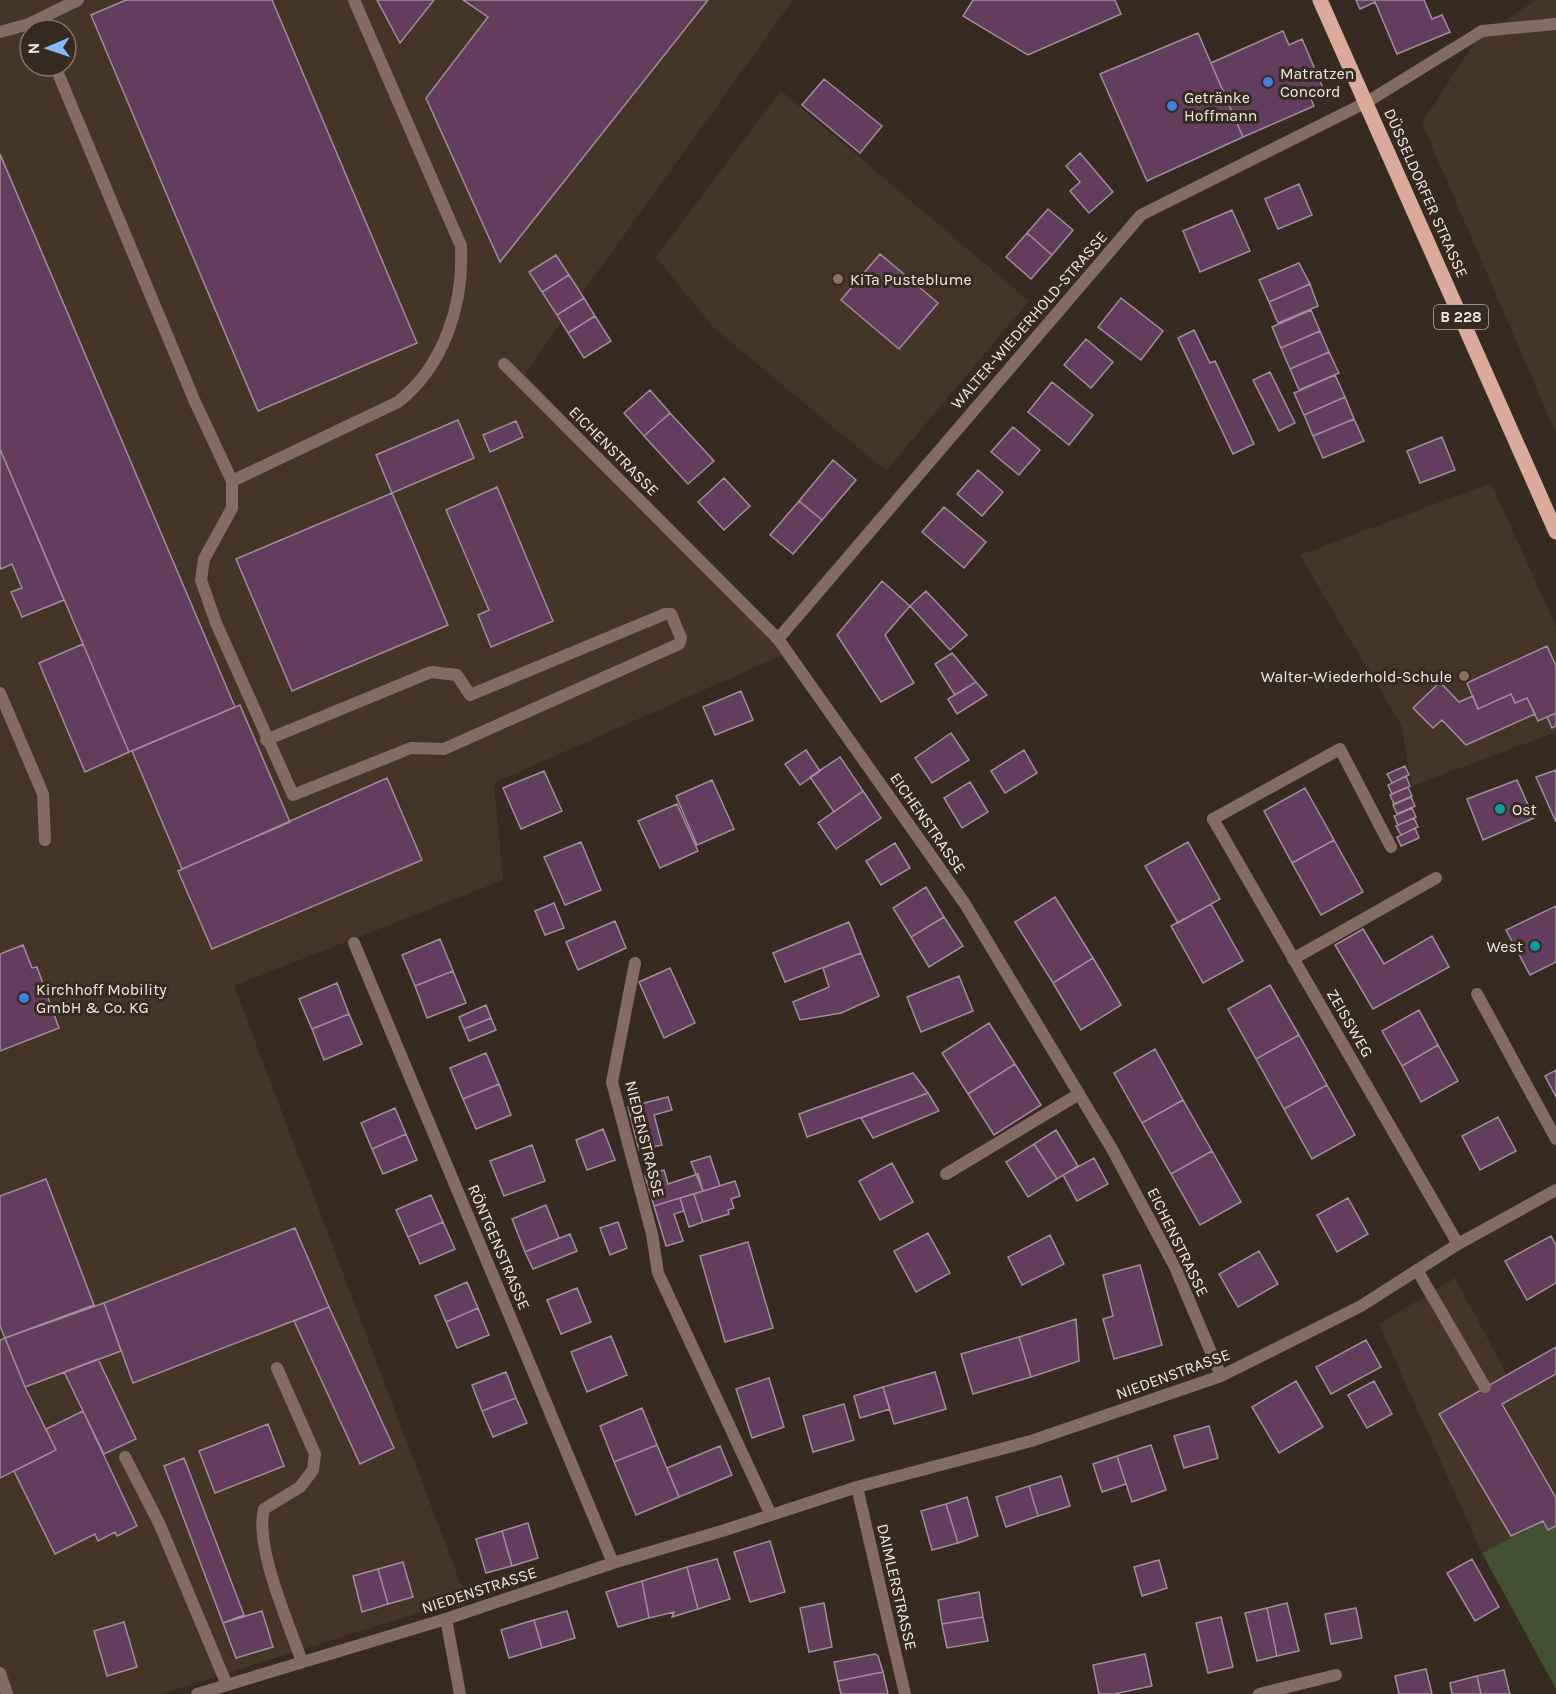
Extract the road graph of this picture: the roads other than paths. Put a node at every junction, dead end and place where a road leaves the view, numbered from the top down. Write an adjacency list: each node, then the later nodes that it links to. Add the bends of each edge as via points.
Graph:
1 (78, 0): 4 (street)
2 (354, 0): 11 (street, via 461,246 463,276 438,358 417,387 398,402)
3 (1320, 0): 9 (main road, DÜSSELDORFER STRASSE / B 228)
4 (49, 18)
5 (1556, 24): 9 (street, WALTER-WIEDERHOLD-STRASSE, via 1482,30)
6 (18, 29): 7 (street)
7 (0, 32)
8 (60, 78): 11 (street)
9 (1367, 102): 12 (main road, DÜSSELDORFER STRASSE / B 228); 13 (street, WALTER-WIEDERHOLD-STRASSE, via 1141,215)
10 (504, 364): 13 (street, EICHENSTRASSE)
11 (232, 481): 15 (street, via 231,508 204,559 201,580)
12 (1556, 532)
13 (778, 639): 23 (street, EICHENSTRASSE, via 965,904)
14 (0, 693): 16 (street, via 43,794)
15 (266, 740): 15 (street, via 292,795 411,748 444,748 679,644 681,638 671,614 665,614 470,695 457,675 431,672)
16 (45, 840)
17 (1391, 847): 20 (street, ZEISSWEG, via 1340,749 1213,819)
18 (1436, 878): 20 (street)
19 (354, 943): 35 (street, RÖNTGENSTRASSE)
20 (1293, 959): 27 (street, ZEISSWEG)
21 (635, 963): 34 (street, NIEDENSTRASSE, via 612,1082 652,1234 658,1273)
22 (1477, 994): 24 (street)
23 (1079, 1094): 25 (street); 30 (street, EICHENSTRASSE, via 1175,1267)
24 (1556, 1139)
25 (946, 1174)
26 (1556, 1190): 27 (street, NIEDENSTRASSE)
27 (1458, 1244): 28 (street, NIEDENSTRASSE)
28 (1418, 1270): 30 (street, NIEDENSTRASSE, via 1361,1306); 31 (street)
29 (277, 1368): 37 (street, via 315,1454 313,1470 300,1486 264,1509 260,1524 275,1585)
30 (1221, 1376): 33 (street, NIEDENSTRASSE, via 1031,1441)
31 (1485, 1387)
32 (125, 1457): 40 (street, via 159,1523)
33 (856, 1487): 34 (street, NIEDENSTRASSE); 44 (street, DAIMLERSTRASSE)
34 (771, 1515): 35 (street, NIEDENSTRASSE)
35 (613, 1563): 36 (street, NIEDENSTRASSE)
36 (446, 1619): 37 (street, NIEDENSTRASSE); 43 (street)
37 (302, 1662): 40 (street, NIEDENSTRASSE)
38 (0, 1673): 41 (street)
39 (1336, 1675): 45 (street)
40 (227, 1685): 42 (street, NIEDENSTRASSE)
41 (7, 1694)
42 (197, 1694)
43 (460, 1694)
44 (905, 1694)
45 (1259, 1694)

